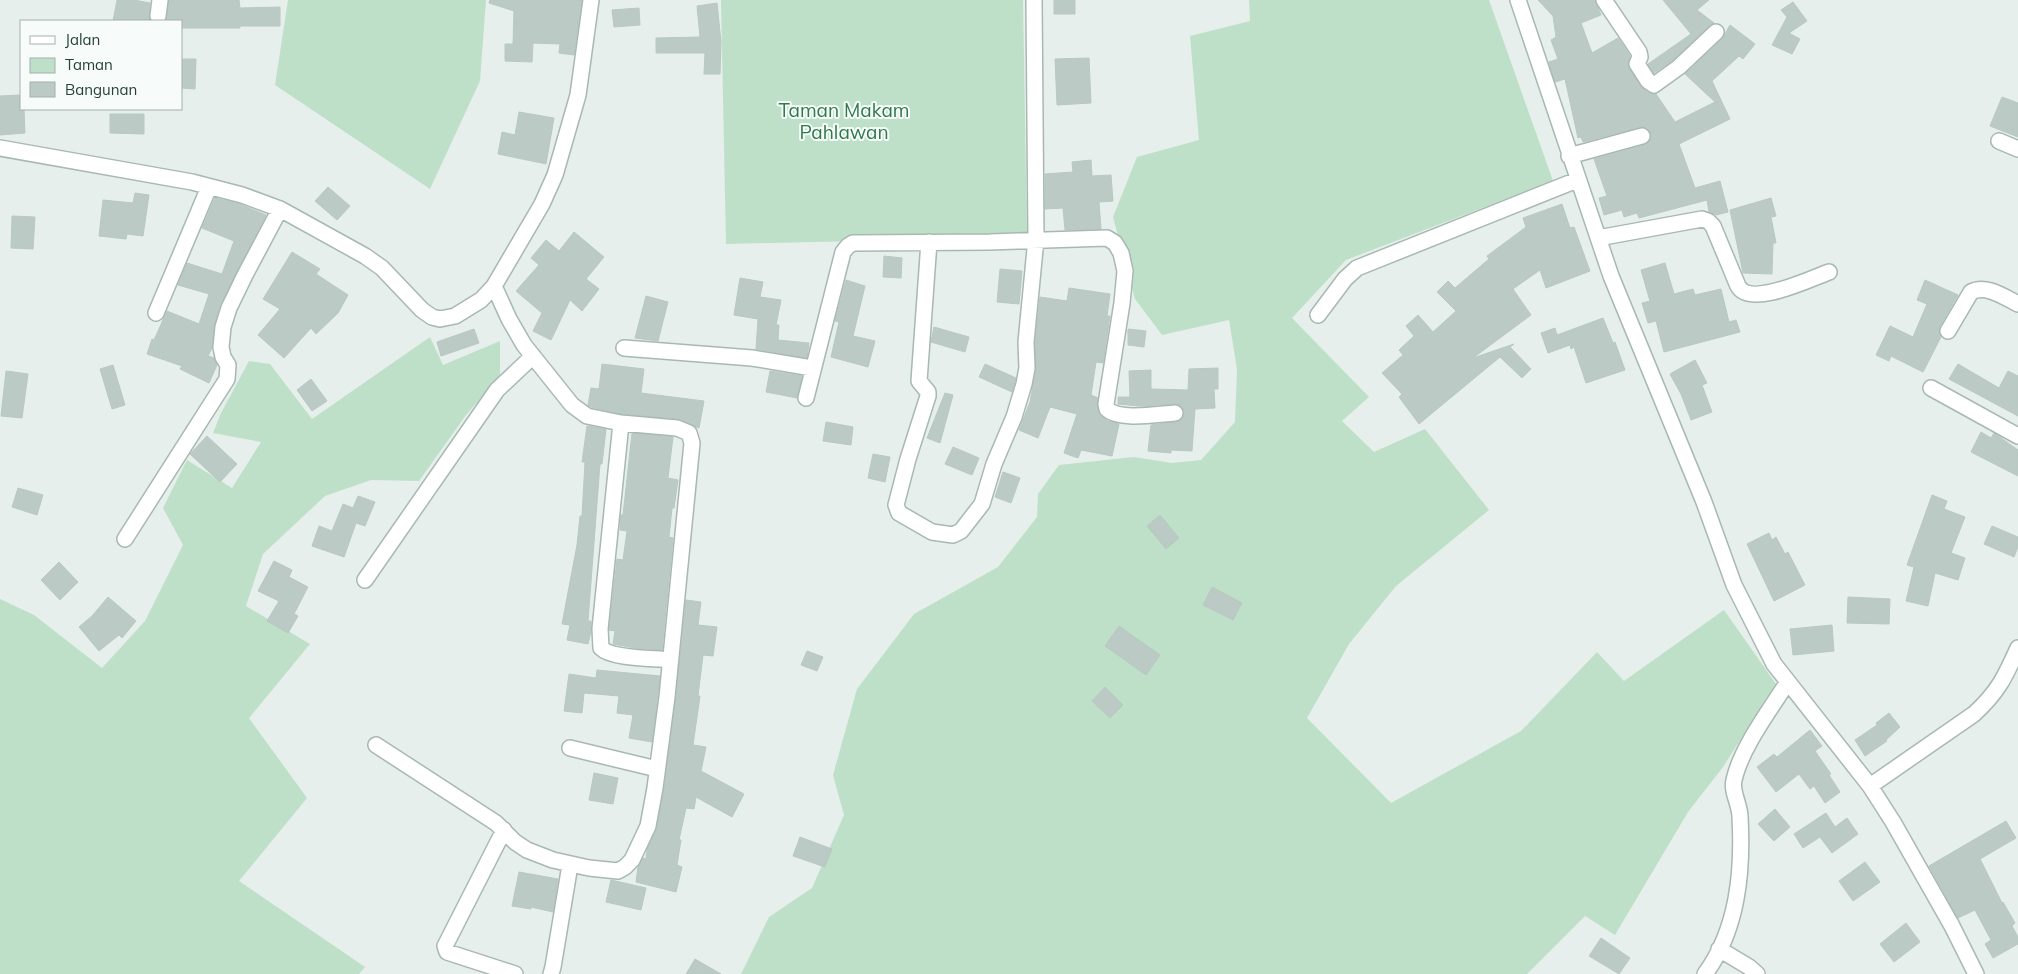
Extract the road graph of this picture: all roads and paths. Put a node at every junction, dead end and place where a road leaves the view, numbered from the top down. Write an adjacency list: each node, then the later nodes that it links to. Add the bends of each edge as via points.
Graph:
1 (160, 0): 6 (street)
2 (591, 0): 20 (street, via 578,95 555,175 542,204)
3 (1034, 0): 17 (street)
4 (1518, 0): 12 (street)
5 (1604, 0): 7 (street, via 1639,52 1637,64 1654,85 1679,67)
6 (158, 16)
7 (1716, 32)
8 (1642, 136): 12 (street)
9 (1999, 141): 11 (street)
10 (0, 148): 14 (street)
11 (2018, 149)
12 (1570, 156): 13 (street)
13 (1577, 180): 16 (street); 23 (street, via 1357,268)
14 (208, 187): 15 (street); 22 (street)
15 (280, 209): 20 (street, via 382,268 432,317 456,316 481,300); 33 (street, via 245,275 223,327 221,347 228,366 227,379)
16 (1598, 238): 19 (street, via 1702,219 1713,226 1738,286 1747,294 1760,295); 37 (street, via 1734,585 1764,648)
17 (1036, 239): 18 (street); 18 (street, via 1024,384 982,504 954,536 932,532 898,512 896,506 928,396 919,381); 30 (street, via 1107,238 1115,242 1124,260 1125,271 1107,409 1134,416)
18 (929, 242): 27 (street, via 853,243 848,246 843,252)
19 (1829, 272)
20 (494, 286): 26 (street, via 509,319)
21 (2018, 304): 24 (street, via 1978,289 1968,297)
22 (156, 313)
23 (1318, 315)
24 (1948, 331)
25 (624, 348): 27 (street, via 752,358)
26 (533, 356): 31 (street, via 583,414); 34 (street, via 498,390)
27 (812, 368): 29 (street)
28 (1931, 388): 32 (street)
29 (806, 398)
30 (1175, 413)
31 (622, 423): 36 (street, via 600,629 601,648 616,655); 36 (street, via 678,428 689,432 692,438)
32 (2018, 436)
33 (125, 539)
34 (366, 580)
35 (2018, 648): 41 (street, via 2003,681 1974,714)
36 (670, 660): 40 (street)
37 (1787, 683): 41 (street); 44 (street, via 1749,745 1733,782 1740,815 1740,866 1734,912)
38 (376, 745): 42 (street)
39 (570, 748): 40 (street)
40 (658, 769): 43 (street, via 648,826 632,860 618,871)
41 (1870, 786): 49 (street)
42 (504, 830): 43 (street, via 515,842 538,856); 45 (street, via 445,946 447,952)
43 (570, 865): 46 (street)
44 (1719, 950): 47 (street); 48 (street)
45 (515, 974)
46 (551, 974)
47 (1705, 974)
48 (1757, 974)
49 (1976, 974)

